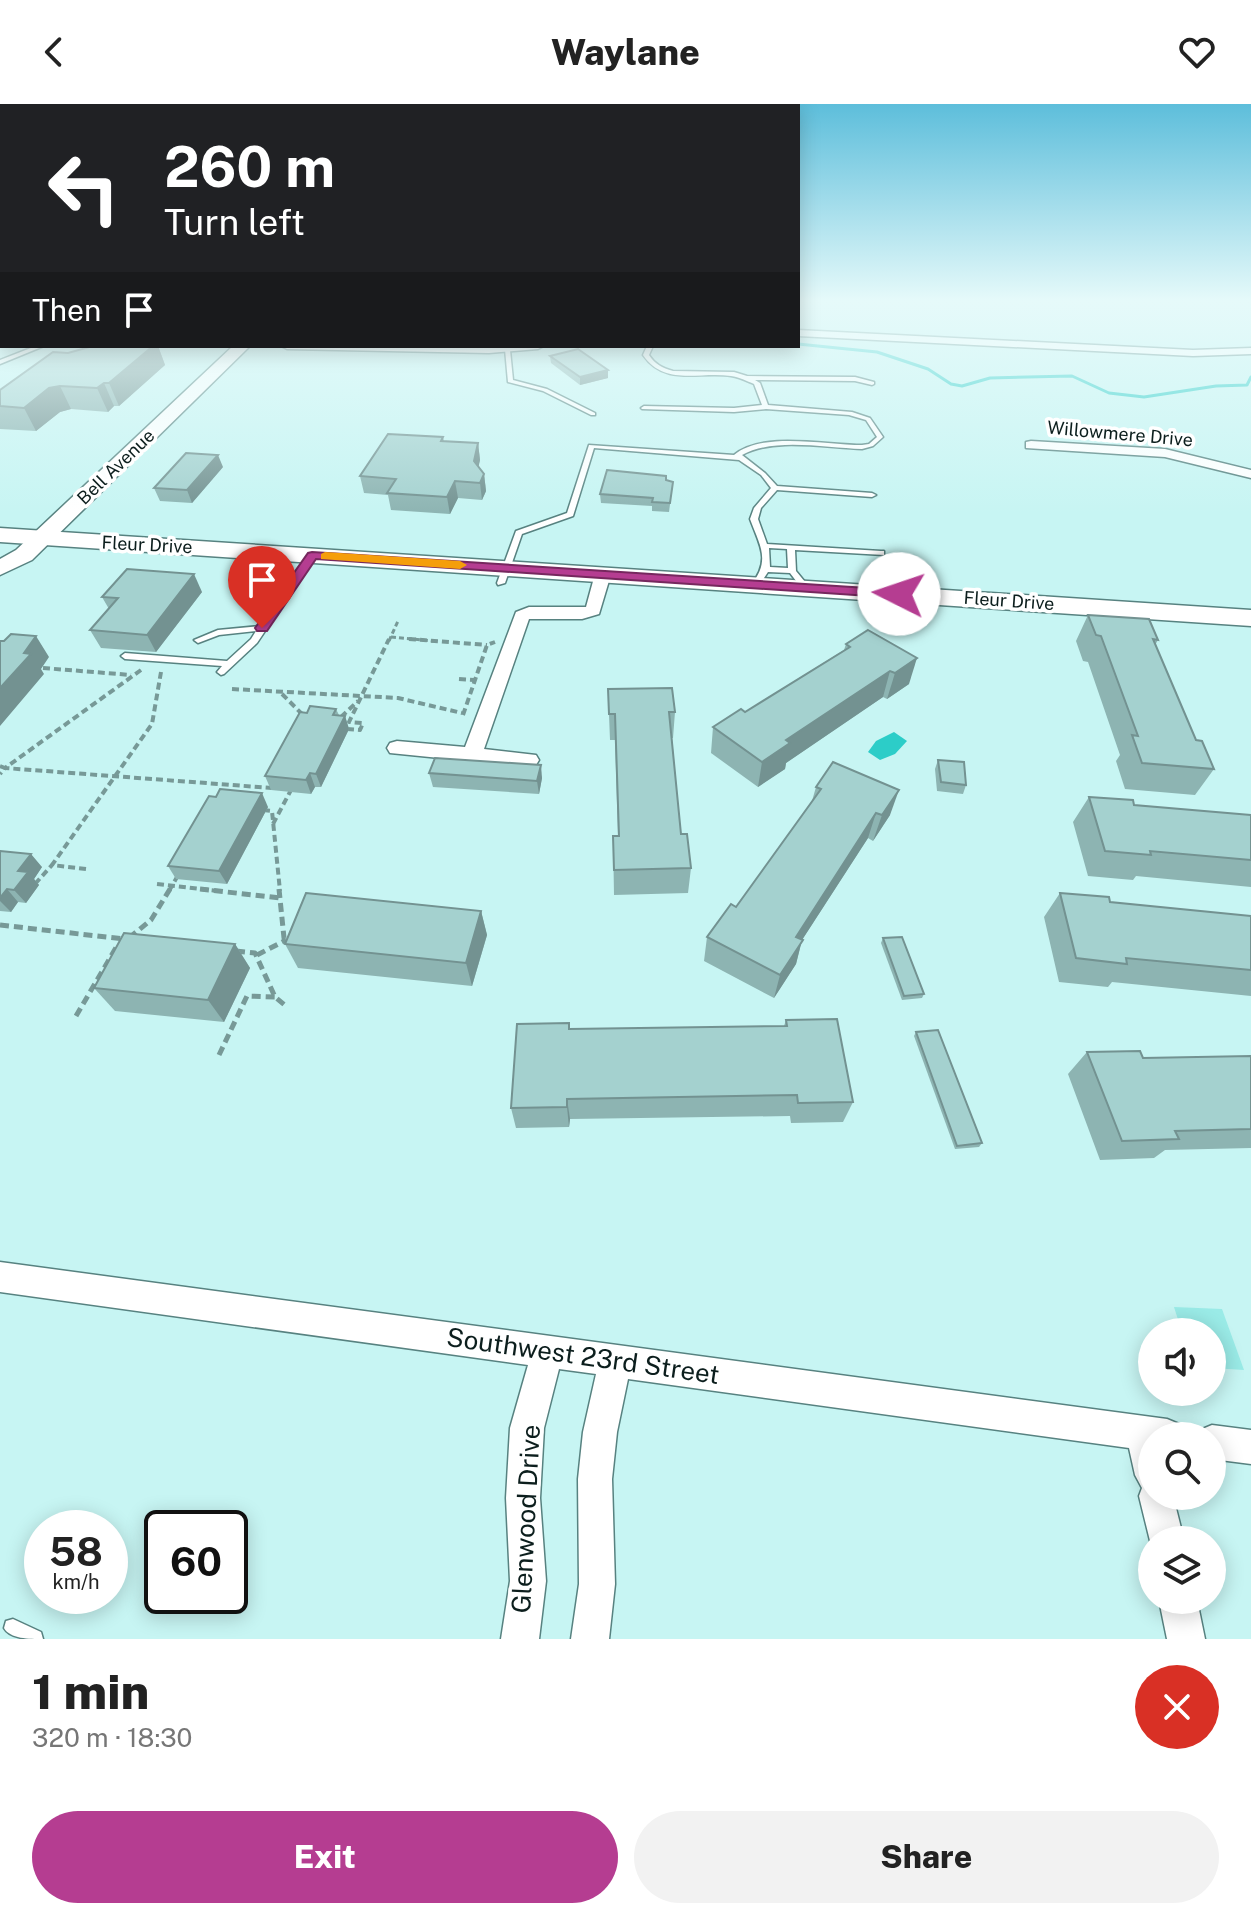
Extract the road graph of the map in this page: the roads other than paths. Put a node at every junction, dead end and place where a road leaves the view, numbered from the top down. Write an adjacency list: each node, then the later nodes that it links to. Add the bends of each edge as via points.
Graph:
1 (215, 371): 17 (main road, Bell Avenue)
2 (509, 371): 8 (lane, via 510,381 545,390)
3 (673, 371): 4 (lane)
4 (744, 378): 5 (lane); 6 (lane, via 757,383)
5 (872, 383)
6 (766, 407): 7 (lane); 10 (lane, via 850,413 868,419 880,437 862,447 763,444 746,447 737,455)
7 (644, 408)
8 (593, 414)
9 (1031, 445): 11 (street, Willowmere Drive, via 1165,453)
10 (742, 458): 12 (lane); 21 (lane, via 591,446 570,514 545,517 519,533)
11 (1249, 470)
12 (775, 488): 13 (lane); 15 (lane, via 754,519)
13 (872, 495)
14 (0, 535): 17 (main road, Fleur Drive)
15 (768, 546): 16 (lane); 22 (lane)
16 (791, 547): 18 (lane); 23 (lane)
17 (22, 549): 19 (main road, Fleur Drive); 20 (main road, Bell Avenue); 25 (main road, Bell Avenue, via 16,569)
18 (881, 553)
19 (307, 564): 21 (main road, Fleur Drive); 27 (lane)
20 (0, 568)
21 (504, 576): 24 (main road, Fleur Drive)
22 (760, 577): 23 (main road, Fleur Drive); 24 (main road, Fleur Drive)
23 (799, 580): 28 (main road, Fleur Drive)
24 (602, 582): 30 (main road, Fleur Drive); 34 (street, via 593,610 522,616)
25 (0, 586)
26 (263, 608): 27 (lane)
27 (276, 609): 29 (lane)
28 (1251, 618)
29 (262, 628): 31 (lane); 32 (lane, via 224,668)
30 (1251, 632)
31 (198, 640)
32 (125, 656)
33 (397, 748): 34 (street)
34 (472, 754): 35 (street)
35 (529, 760)
36 (0, 1277): 37 (street, Southwest 23rd Street)
37 (547, 1352): 38 (street, Southwest 23rd Street); 45 (street, Glenwood Drive, via 527,1428 523,1498 528,1581)
38 (615, 1361): 39 (street, Southwest 23rd Street); 46 (street, via 595,1479 597,1584)
39 (1138, 1432)
40 (1226, 1444): 41 (street)
41 (1251, 1447)
42 (1181, 1614): 47 (street)
43 (13, 1628): 44 (lane)
44 (34, 1639)
45 (520, 1639)
46 (590, 1639)
47 (1186, 1639)

